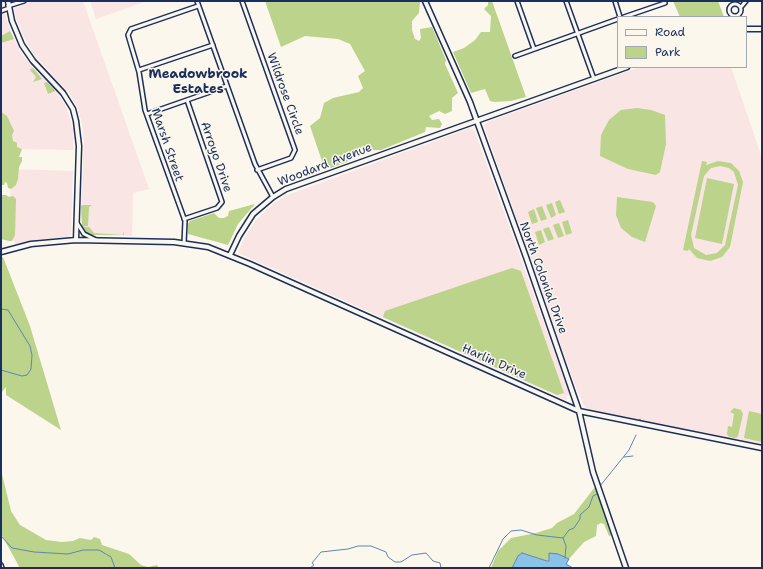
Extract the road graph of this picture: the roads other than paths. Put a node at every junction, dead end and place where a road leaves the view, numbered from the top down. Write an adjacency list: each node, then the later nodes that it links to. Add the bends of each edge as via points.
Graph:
1 (8, 1): 12 (street)
2 (24, 1): 12 (street)
3 (197, 1): 11 (street)
4 (242, 1): 33 (street, Wildrose Circle, via 295,150 291,158)
5 (425, 1): 32 (street, North Colonial Drive)
6 (516, 1): 24 (street)
7 (566, 1): 22 (street)
8 (615, 1): 15 (street)
9 (746, 1): 13 (street)
10 (665, 3): 16 (street)
11 (198, 6): 23 (street); 27 (street, Marsh Street, via 131,29 128,39)
12 (9, 7): 14 (street); 35 (street, via 22,45 33,61 63,93 74,114 79,146)
13 (740, 7): 17 (street, via 734,4 729,8 731,15); 18 (street, via 741,13)
14 (1, 11)
15 (620, 16)
16 (627, 16)
17 (734, 16)
18 (738, 16)
19 (617, 19): 22 (street)
20 (747, 29): 21 (street)
21 (762, 29)
22 (578, 34): 24 (street); 28 (street)
23 (213, 46): 27 (street); 29 (street)
24 (534, 49): 25 (street)
25 (514, 56)
26 (624, 68): 28 (street, Woodard Avenue)
27 (138, 70): 31 (street, Marsh Street)
28 (594, 79): 32 (street, Woodard Avenue)
29 (227, 86): 30 (street); 33 (street)
30 (187, 100): 31 (street); 36 (street, Arroyo Drive, via 222,202 217,208)
31 (147, 114): 36 (street, Marsh Street)
32 (477, 120): 34 (street, Woodard Avenue, via 290,187); 42 (street, North Colonial Drive)
33 (258, 170): 34 (street)
34 (273, 197): 41 (street, Woodard Avenue, via 248,220)
35 (76, 219): 37 (street); 38 (street, via 84,234)
36 (184, 219): 39 (street, Marsh Street)
37 (76, 240): 38 (street); 40 (street, via 31,244)
38 (97, 240): 39 (street)
39 (184, 243): 41 (street, via 208,247)
40 (1, 252)
41 (230, 255): 42 (street, Harlin Drive)
42 (579, 411): 43 (street, Harlin Drive); 44 (street, North Colonial Drive, via 593,472)
43 (762, 448)
44 (626, 568)

